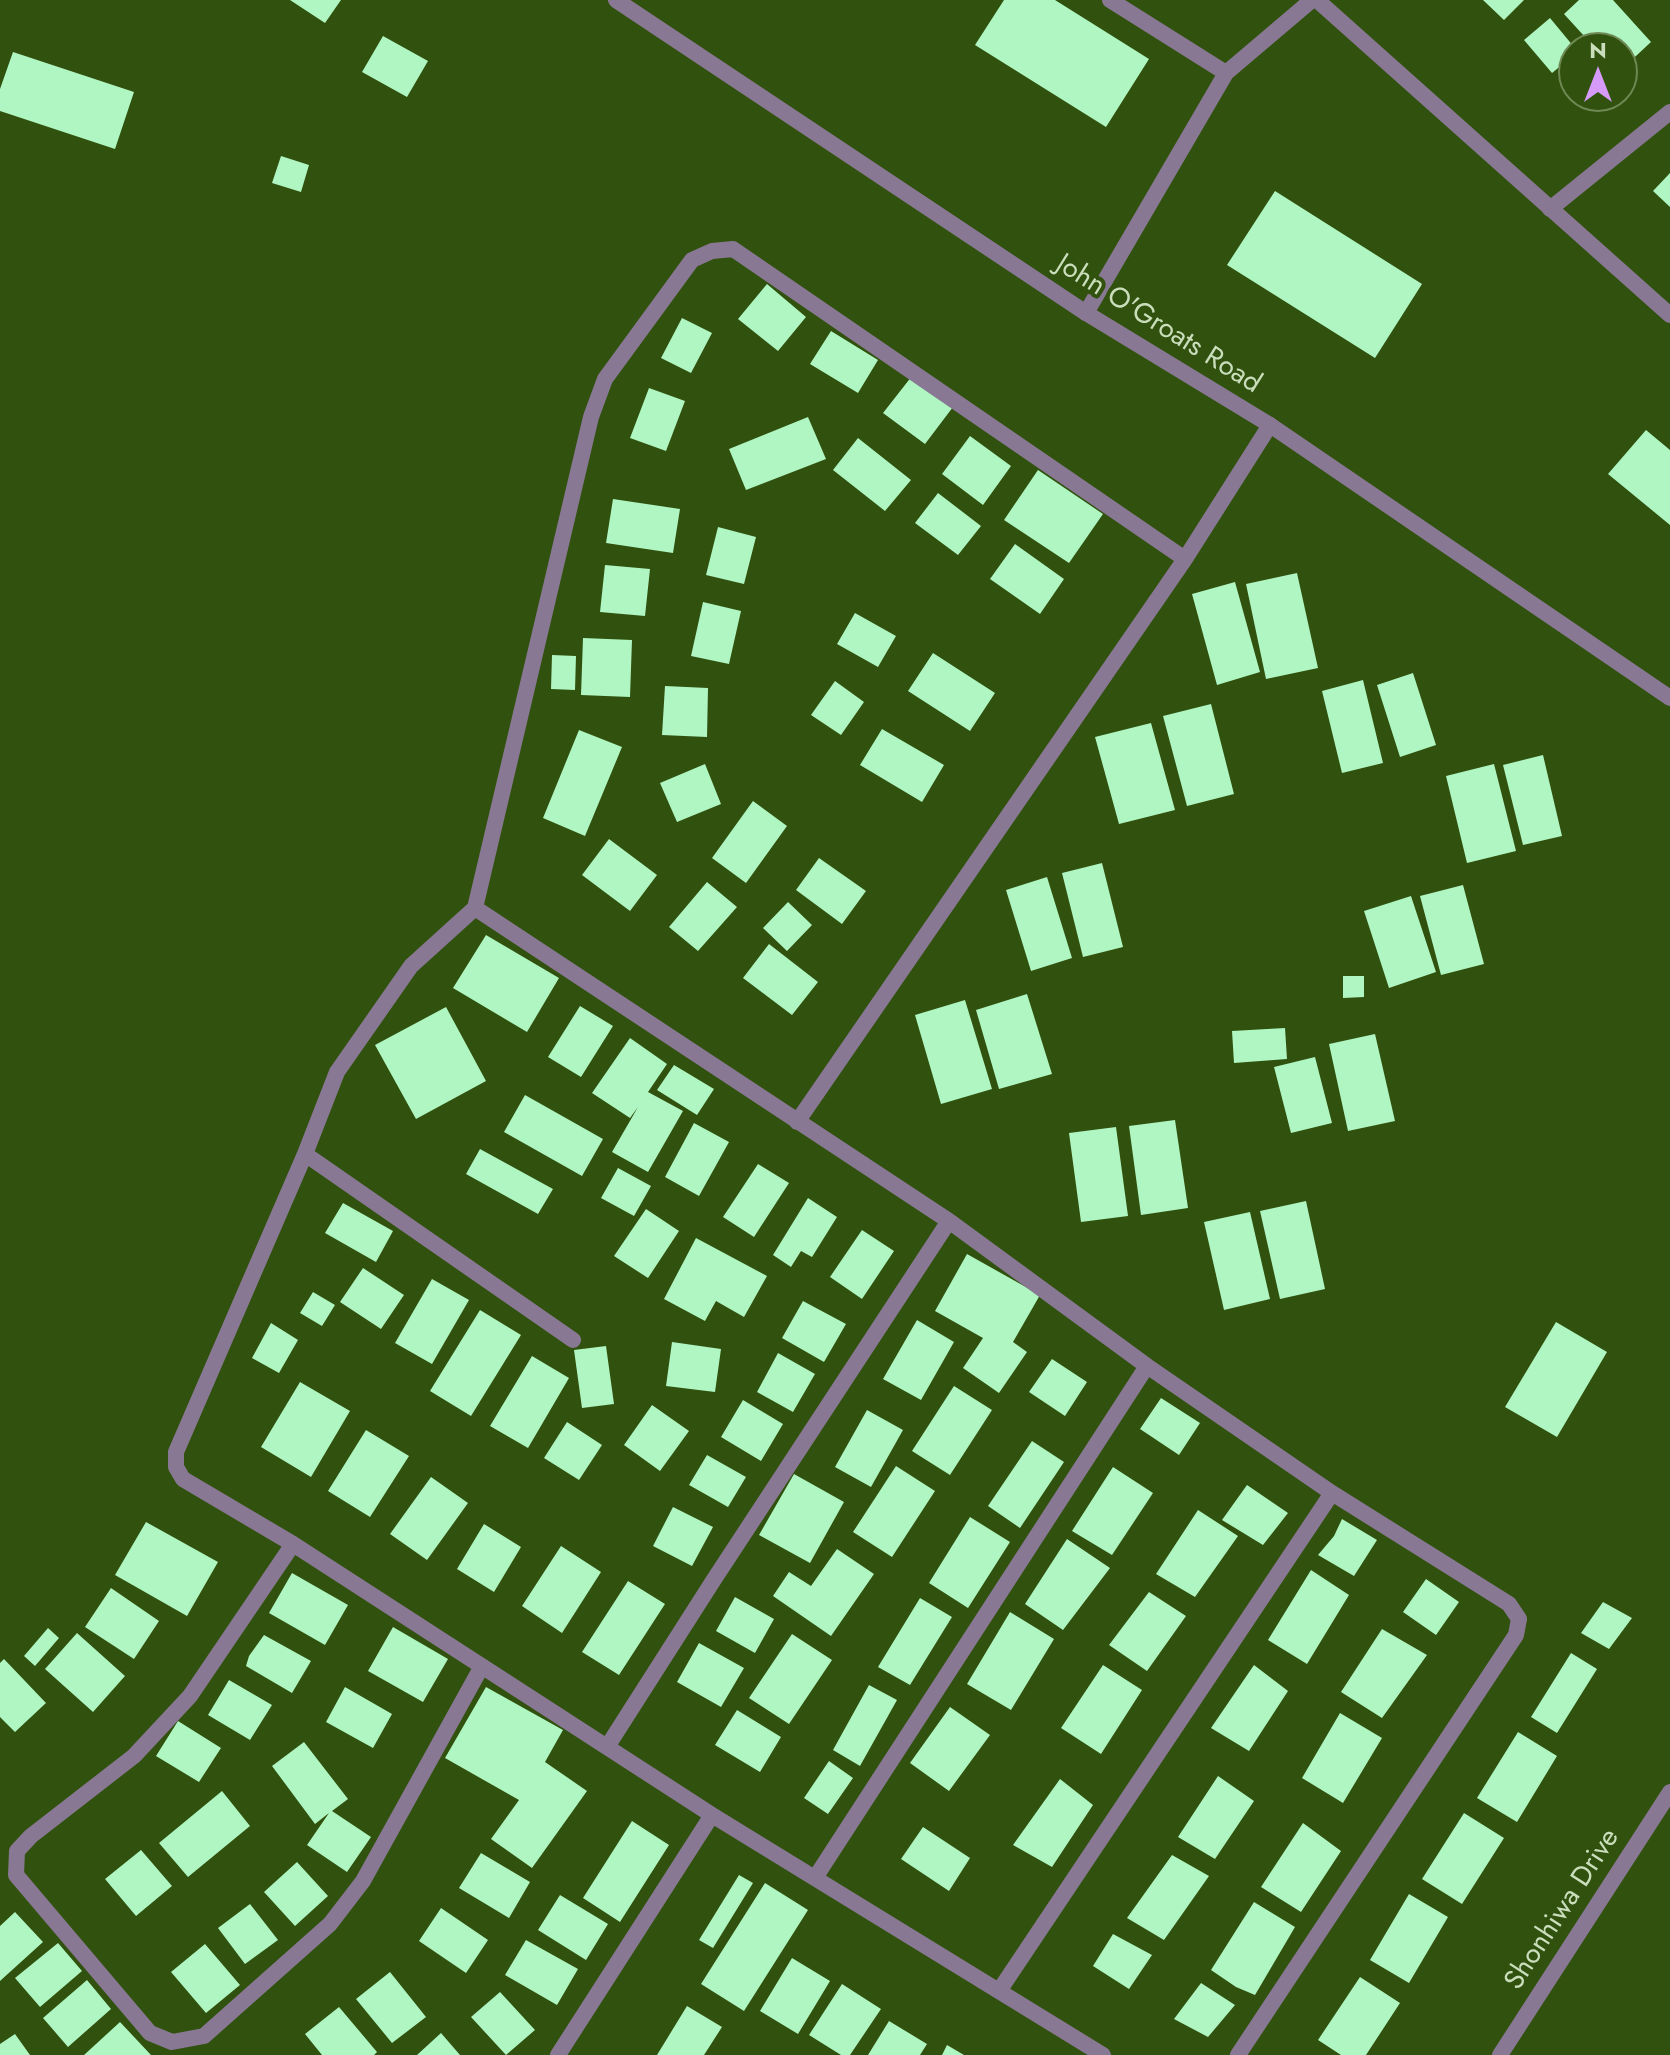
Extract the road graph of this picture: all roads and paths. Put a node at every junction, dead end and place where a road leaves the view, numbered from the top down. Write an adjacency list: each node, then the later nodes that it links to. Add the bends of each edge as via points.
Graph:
1 (616, 0): 7 (street, John O'Groats Road)
2 (1110, 0): 4 (street)
3 (1314, 0): 4 (street); 6 (street)
4 (1226, 73): 7 (street)
5 (1670, 112): 6 (street)
6 (1550, 209): 8 (street)
7 (1086, 313): 9 (street, John O'Groats Road)
8 (1670, 315)
9 (1270, 425): 10 (street); 11 (street, John O'Groats Road)
10 (1185, 559): 12 (street, via 733,249 692,260 605,379 591,417); 13 (street)
11 (1670, 698)
12 (475, 908): 13 (street); 14 (street, via 411,966 337,1072)
13 (797, 1122): 15 (street)
14 (305, 1154): 16 (street); 19 (street, via 176,1452 183,1479)
15 (949, 1221): 17 (street); 21 (street)
16 (573, 1340)
17 (1147, 1366): 18 (street); 24 (street)
18 (1332, 1493): 25 (street); 28 (street, via 1509,1604 1519,1619 1516,1635)
19 (293, 1544): 20 (street); 20 (street, via 190,1696 134,1756 17,1851 16,1875 150,2033 172,2042 204,2036 330,1924 363,1881)
20 (482, 1666): 21 (street)
21 (607, 1747): 23 (street)
22 (1670, 1792): 29 (street, Shonhiwa Drive)
23 (712, 1815): 24 (street); 26 (street)
24 (815, 1878): 25 (street)
25 (999, 1991): 27 (street)
26 (558, 2055)
27 (1103, 2055)
28 (1238, 2055)
29 (1500, 2055)

